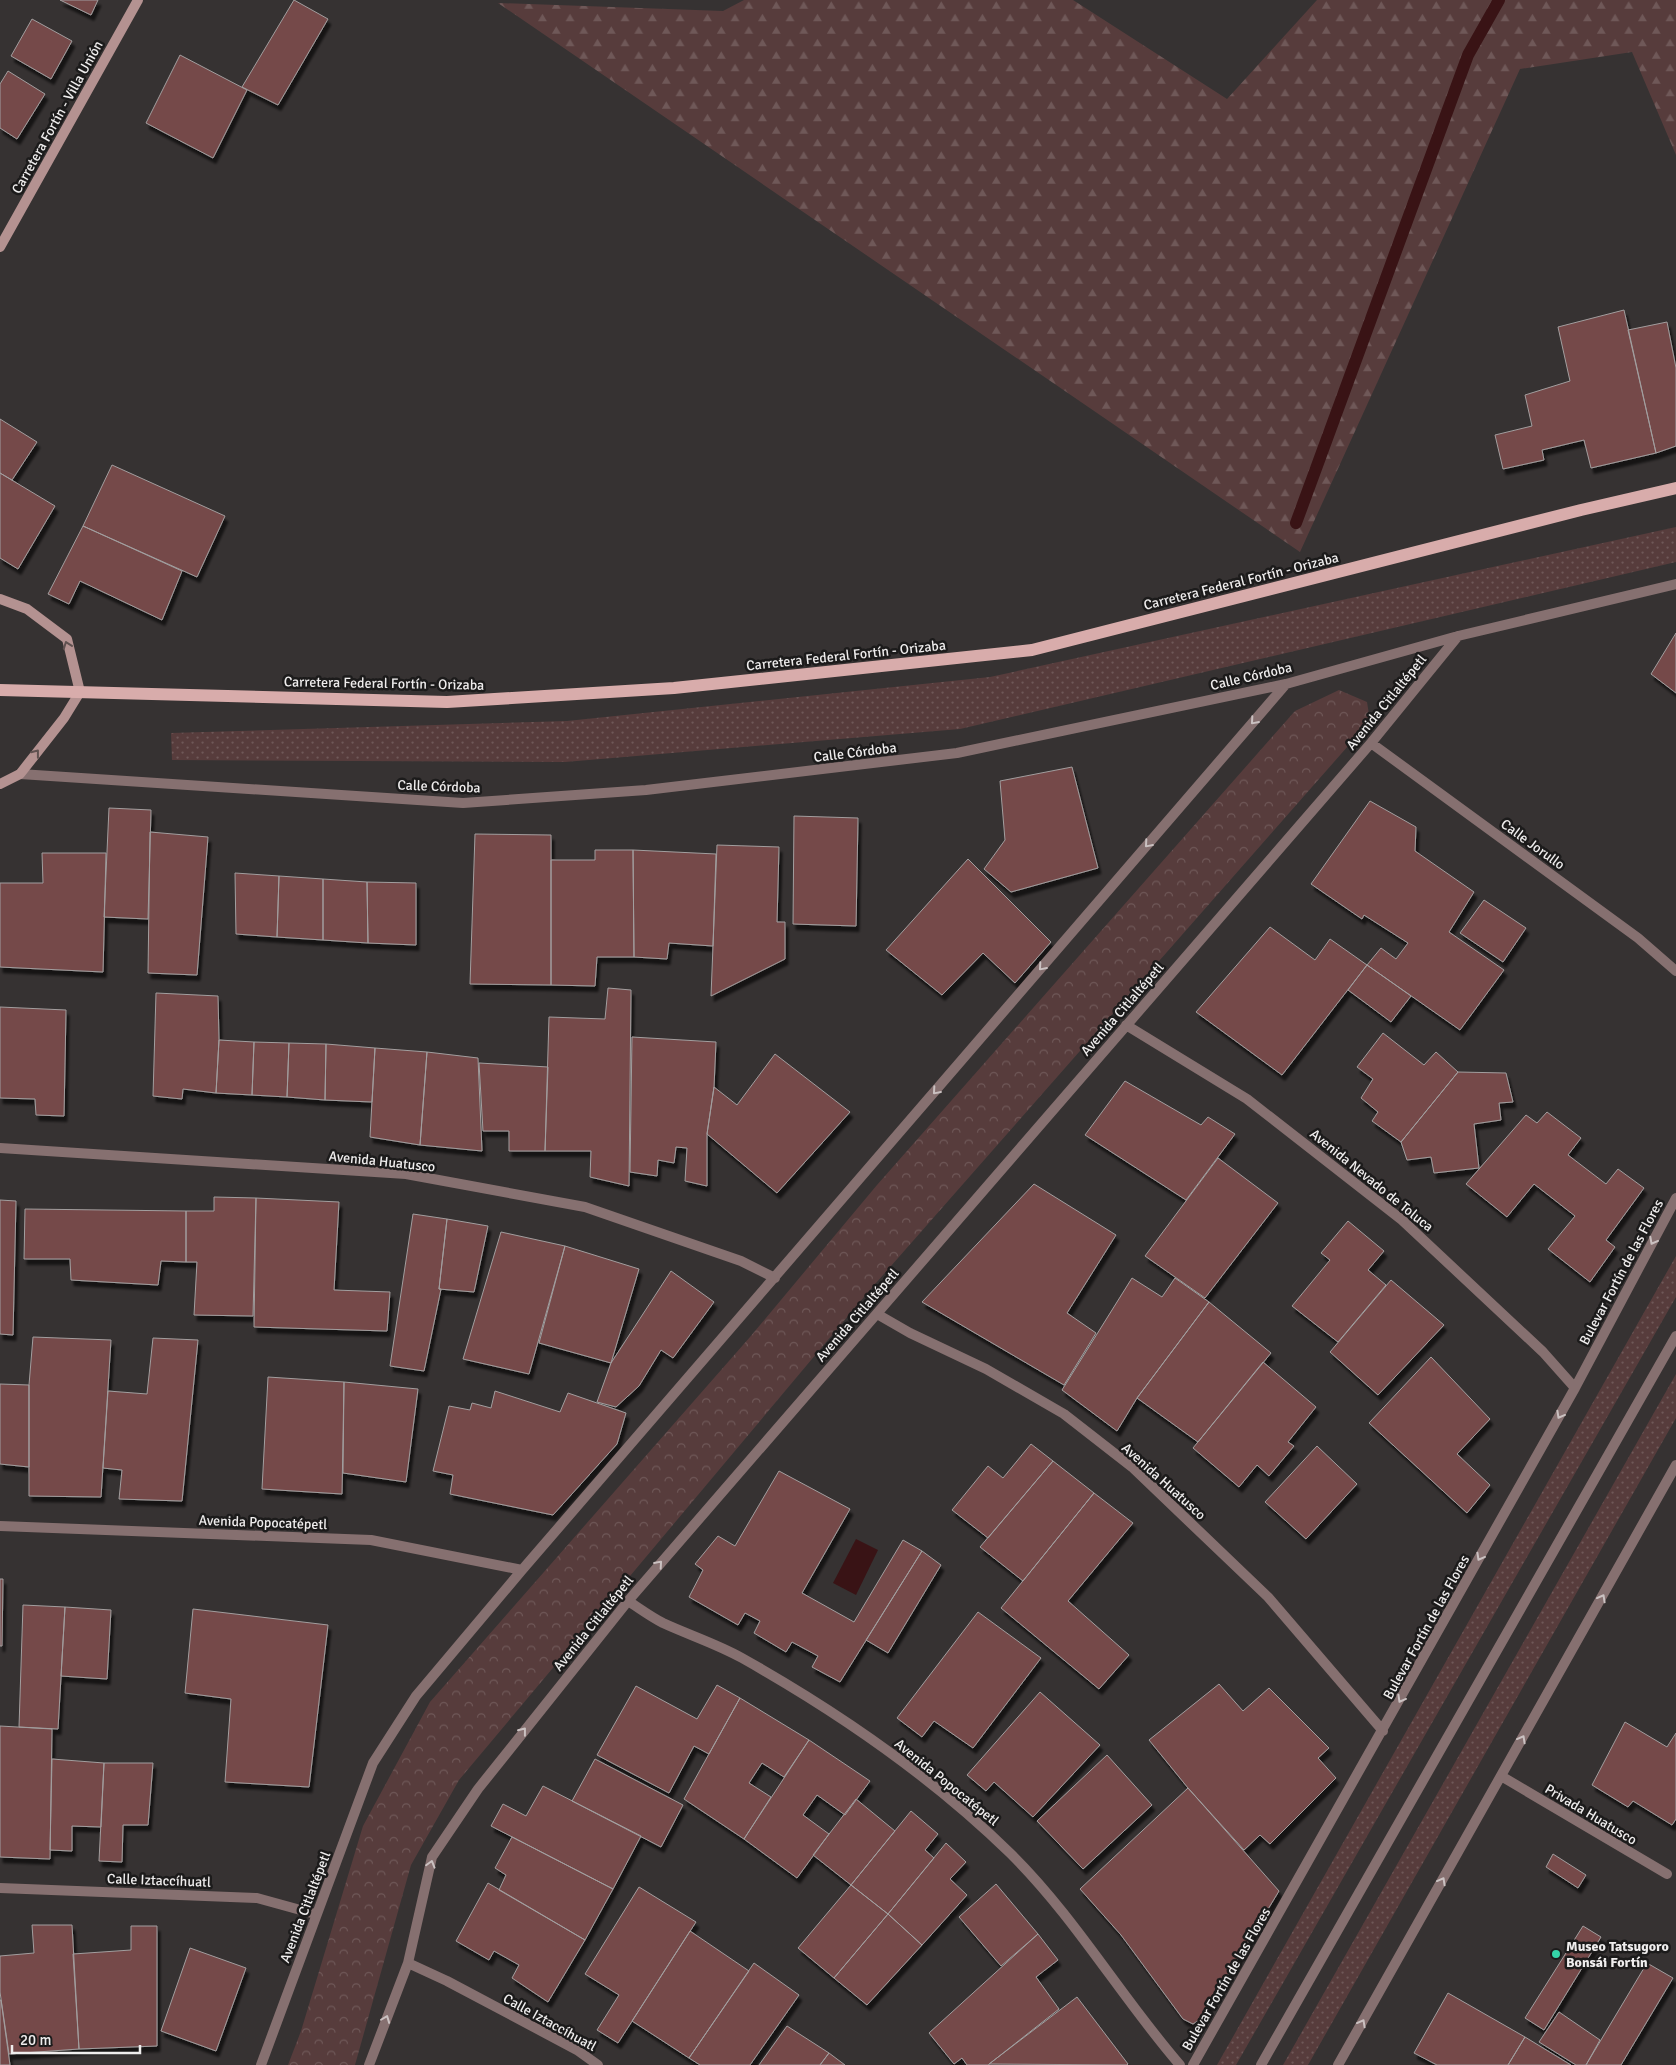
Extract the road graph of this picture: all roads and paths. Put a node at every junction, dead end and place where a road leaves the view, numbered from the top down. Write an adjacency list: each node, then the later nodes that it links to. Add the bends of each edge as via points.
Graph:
1 (138, 0): 2 (main road, Carretera Fortín - Villa Unión)
2 (0, 247)
3 (1676, 488): 9 (main road, Carretera Federal Fortín - Orizaba, via 1032,650 674,688 447,702)
4 (1676, 584): 6 (street, Calle Córdoba)
5 (0, 600): 9 (main road, one-way to 5, via 67,639 27,610)
6 (1458, 636): 7 (street, Calle Córdoba); 10 (street, Avenida Citlaltépetl)
7 (1286, 684): 11 (street, Calle Córdoba, via 957,753 636,791 463,803); 17 (street, Avenida Citlaltépetl, one-way to 17)
8 (0, 690): 9 (main road, Carretera Federal Fortín - Orizaba)
9 (80, 692): 11 (main road, one-way to 9)
10 (1371, 743): 13 (street, Calle Jorullo, via 1630,932); 14 (street, Avenida Citlaltépetl)
11 (20, 774): 12 (main road)
12 (0, 784)
13 (1676, 971)
14 (1126, 1025): 18 (street, Avenida Citlaltépetl); 20 (street, Avenida Nevado de Toluca, via 1247,1099 1402,1220 1543,1352)
15 (0, 1148): 17 (street, Avenida Huatusco, via 406,1174 585,1207 741,1261)
16 (1676, 1198): 20 (street, Bulevar Fortín de las Flores, one-way to 20)
17 (775, 1278): 23 (street, Avenida Citlaltépetl)
18 (877, 1314): 24 (street, Avenida Citlaltépetl, one-way to 18); 25 (street, Avenida Huatusco, via 986,1368 1064,1414 1132,1467 1268,1597)
19 (1676, 1336): 36 (street)
20 (1575, 1388): 25 (street, Bulevar Fortín de las Flores, one-way to 25)
21 (1676, 1465): 26 (street, one-way to 21)
22 (0, 1526): 23 (street, Avenida Popocatépetl, via 371,1540)
23 (522, 1570): 29 (street, Avenida Citlaltépetl, via 416,1696 373,1763 350,1830)
24 (628, 1601): 30 (street, Avenida Citlaltépetl, one-way to 24, via 432,1857 478,1789); 34 (street, Avenida Popocatépetl, via 661,1622 740,1657 824,1705 953,1802 1011,1854 1082,1934)
25 (1383, 1730): 35 (street, Bulevar Fortín de las Flores)
26 (1502, 1776): 27 (street, Privada Huatusco); 37 (street, one-way to 26)
27 (1667, 1874)
28 (0, 1888): 29 (street, Calle Iztaccíhuatl, via 256,1898)
29 (315, 1914): 31 (street, Avenida Citlaltépetl)
30 (408, 1963): 32 (street, Avenida Citlaltépetl, one-way to 30); 33 (street, Calle Iztaccíhuatl, via 577,2050)
31 (261, 2065)
32 (369, 2065)
33 (598, 2065)
34 (1180, 2065)
35 (1194, 2065)
36 (1262, 2065)
37 (1338, 2065)

